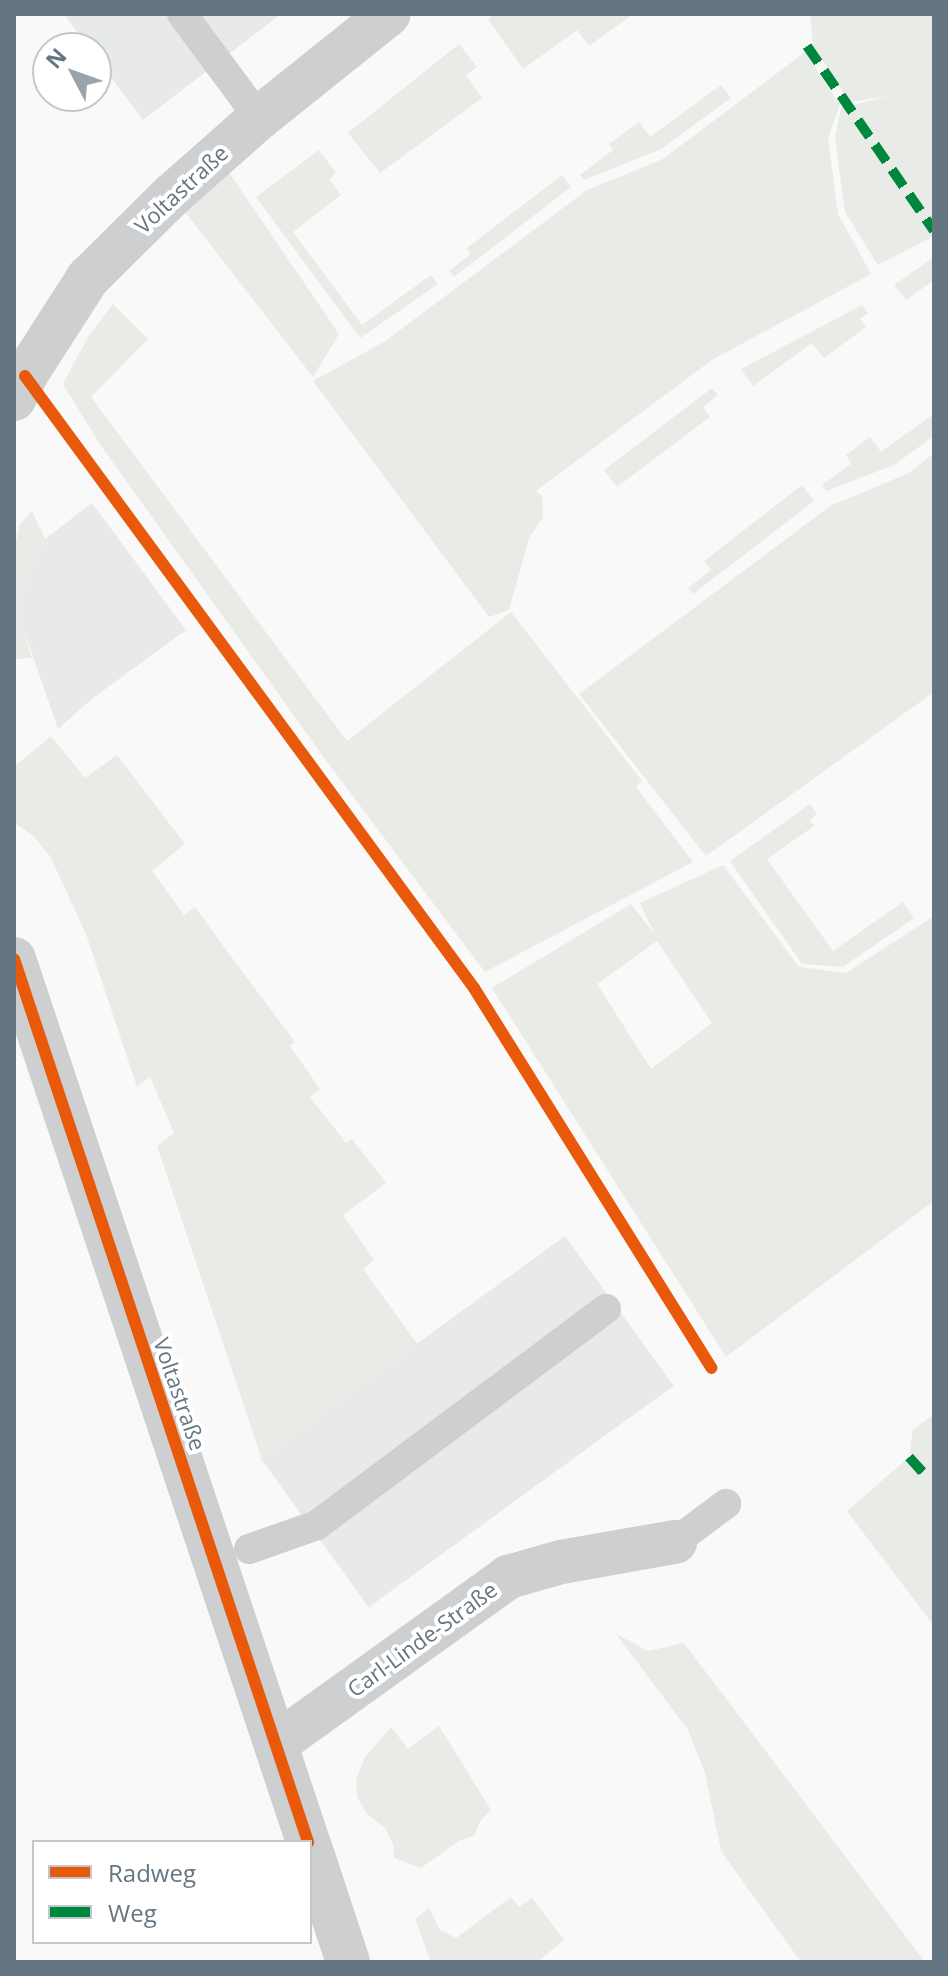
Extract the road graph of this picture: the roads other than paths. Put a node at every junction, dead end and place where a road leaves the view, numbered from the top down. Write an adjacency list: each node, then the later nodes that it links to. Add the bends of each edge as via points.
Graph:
1 (182, 14): 3 (lane)
2 (371, 20): 3 (street, Voltastraße)
3 (259, 118): 4 (street, Voltastraße, via 88,278)
4 (14, 399)
5 (14, 959): 10 (street, Voltastraße)
6 (606, 1309): 9 (lane, via 317,1525)
7 (726, 1504): 8 (lane)
8 (675, 1542): 10 (street, Carl-Linde-Straße, via 508,1577)
9 (249, 1549)
10 (276, 1744): 11 (street, Voltastraße)
11 (308, 1840)
12 (312, 1853): 13 (street, Voltastraße)
13 (348, 1962)

